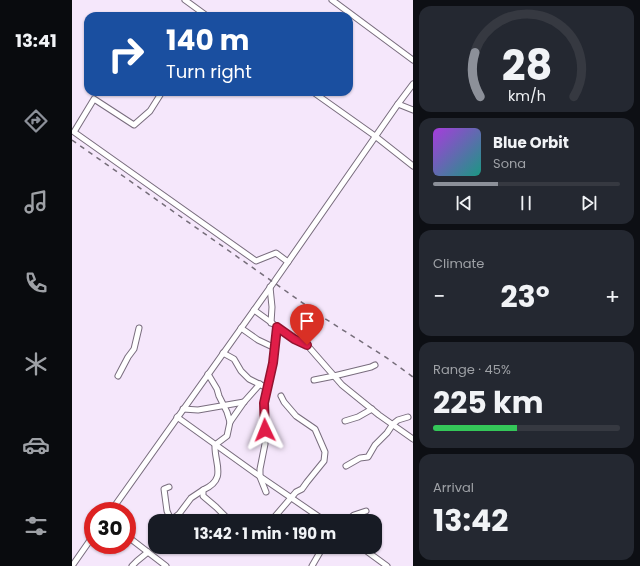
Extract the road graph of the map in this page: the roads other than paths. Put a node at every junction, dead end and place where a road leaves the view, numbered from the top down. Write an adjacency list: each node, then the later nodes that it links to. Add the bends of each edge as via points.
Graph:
1 (185, 0): 3 (street)
2 (332, 0): 4 (street)
3 (202, 12)
4 (348, 12)
5 (353, 16): 6 (street)
6 (413, 60)
7 (413, 84): 10 (street)
8 (159, 96): 14 (street, via 150,111 134,125 94,99 74,132 256,261 276,253)
9 (319, 96): 12 (street)
10 (398, 104): 11 (street); 12 (street)
11 (413, 110)
12 (375, 136): 13 (street); 14 (street)
13 (413, 166)
14 (288, 262): 15 (street)
15 (270, 287): 16 (street); 17 (street)
16 (254, 310): 17 (street); 20 (street)
17 (271, 323): 18 (street)
18 (277, 327): 21 (street); 26 (street, via 307,345)
19 (139, 328): 25 (street, via 134,349)
20 (241, 328): 21 (street); 22 (street)
21 (275, 348): 29 (street)
22 (223, 353): 24 (street); 28 (street, via 234,359 249,379)
23 (375, 364): 26 (street)
24 (208, 374): 32 (street); 33 (street)
25 (118, 376)
26 (334, 376): 27 (street); 34 (street)
27 (314, 380)
28 (260, 384): 29 (street); 31 (street)
29 (267, 388): 43 (street, via 264,403 265,444)
30 (281, 396): 47 (street, via 296,416 315,429 326,452 324,461 302,489)
31 (244, 402): 32 (street); 38 (street)
32 (224, 405): 33 (street, via 198,410); 38 (street)
33 (183, 409): 35 (street)
34 (372, 409): 37 (street); 39 (street)
35 (177, 417): 41 (street); 48 (street)
36 (408, 417): 39 (street)
37 (345, 421)
38 (230, 422): 41 (street, via 227,436)
39 (392, 424): 40 (street); 42 (street, via 368,457 360,458)
40 (413, 439)
41 (215, 445): 43 (street); 45 (street, via 218,477)
42 (346, 466)
43 (260, 477): 46 (street); 47 (street)
44 (170, 487): 50 (street, via 164,489)
45 (203, 490): 51 (street, via 191,498); 52 (street, via 203,496)
46 (266, 492)
47 (291, 498): 53 (street); 54 (street)
48 (117, 502)
49 (366, 511): 55 (street)
50 (168, 514)
51 (179, 514)
52 (223, 514)
53 (277, 514)
54 (315, 514)
55 (357, 514)
56 (136, 543): 58 (street)
57 (84, 549): 62 (street)
58 (148, 552): 63 (street)
59 (151, 554): 64 (street)
60 (319, 554): 65 (street)
61 (371, 554): 66 (street)
62 (72, 566)
63 (132, 566)
64 (166, 566)
65 (312, 566)
66 (387, 566)

